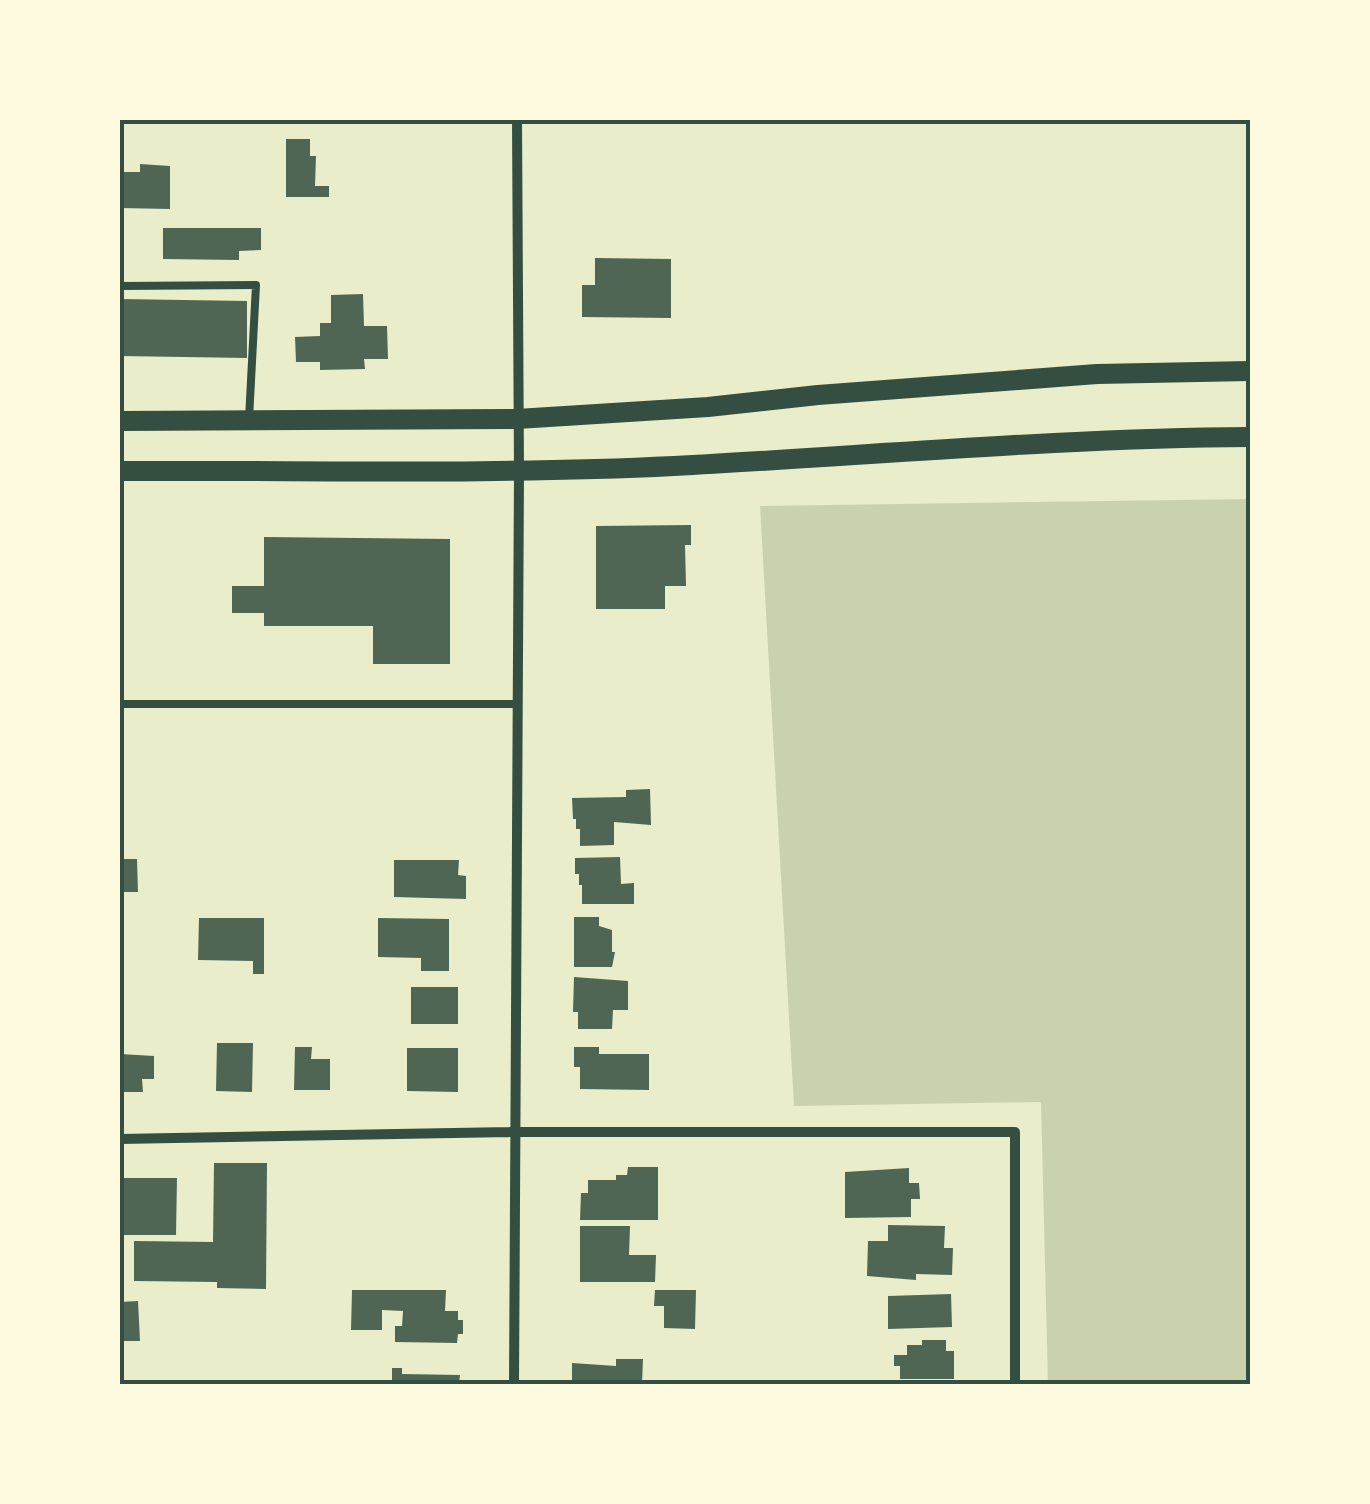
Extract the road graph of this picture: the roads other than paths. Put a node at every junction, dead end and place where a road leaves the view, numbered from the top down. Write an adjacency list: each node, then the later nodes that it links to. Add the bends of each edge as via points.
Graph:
1 (517, 120): 4 (street)
2 (120, 286): 6 (lane, via 256,284)
3 (1250, 371): 4 (main road, via 1097,374)
4 (517, 418): 6 (main road); 9 (street)
5 (120, 422): 6 (main road)
6 (248, 423)
7 (1250, 437): 9 (main road)
8 (120, 470): 9 (main road)
9 (519, 472): 11 (street)
10 (120, 704): 11 (lane)
11 (518, 704): 12 (street)
12 (514, 1132): 13 (street); 14 (street); 15 (street, via 1014,1132)
13 (120, 1139)
14 (514, 1384)
15 (1015, 1384)

